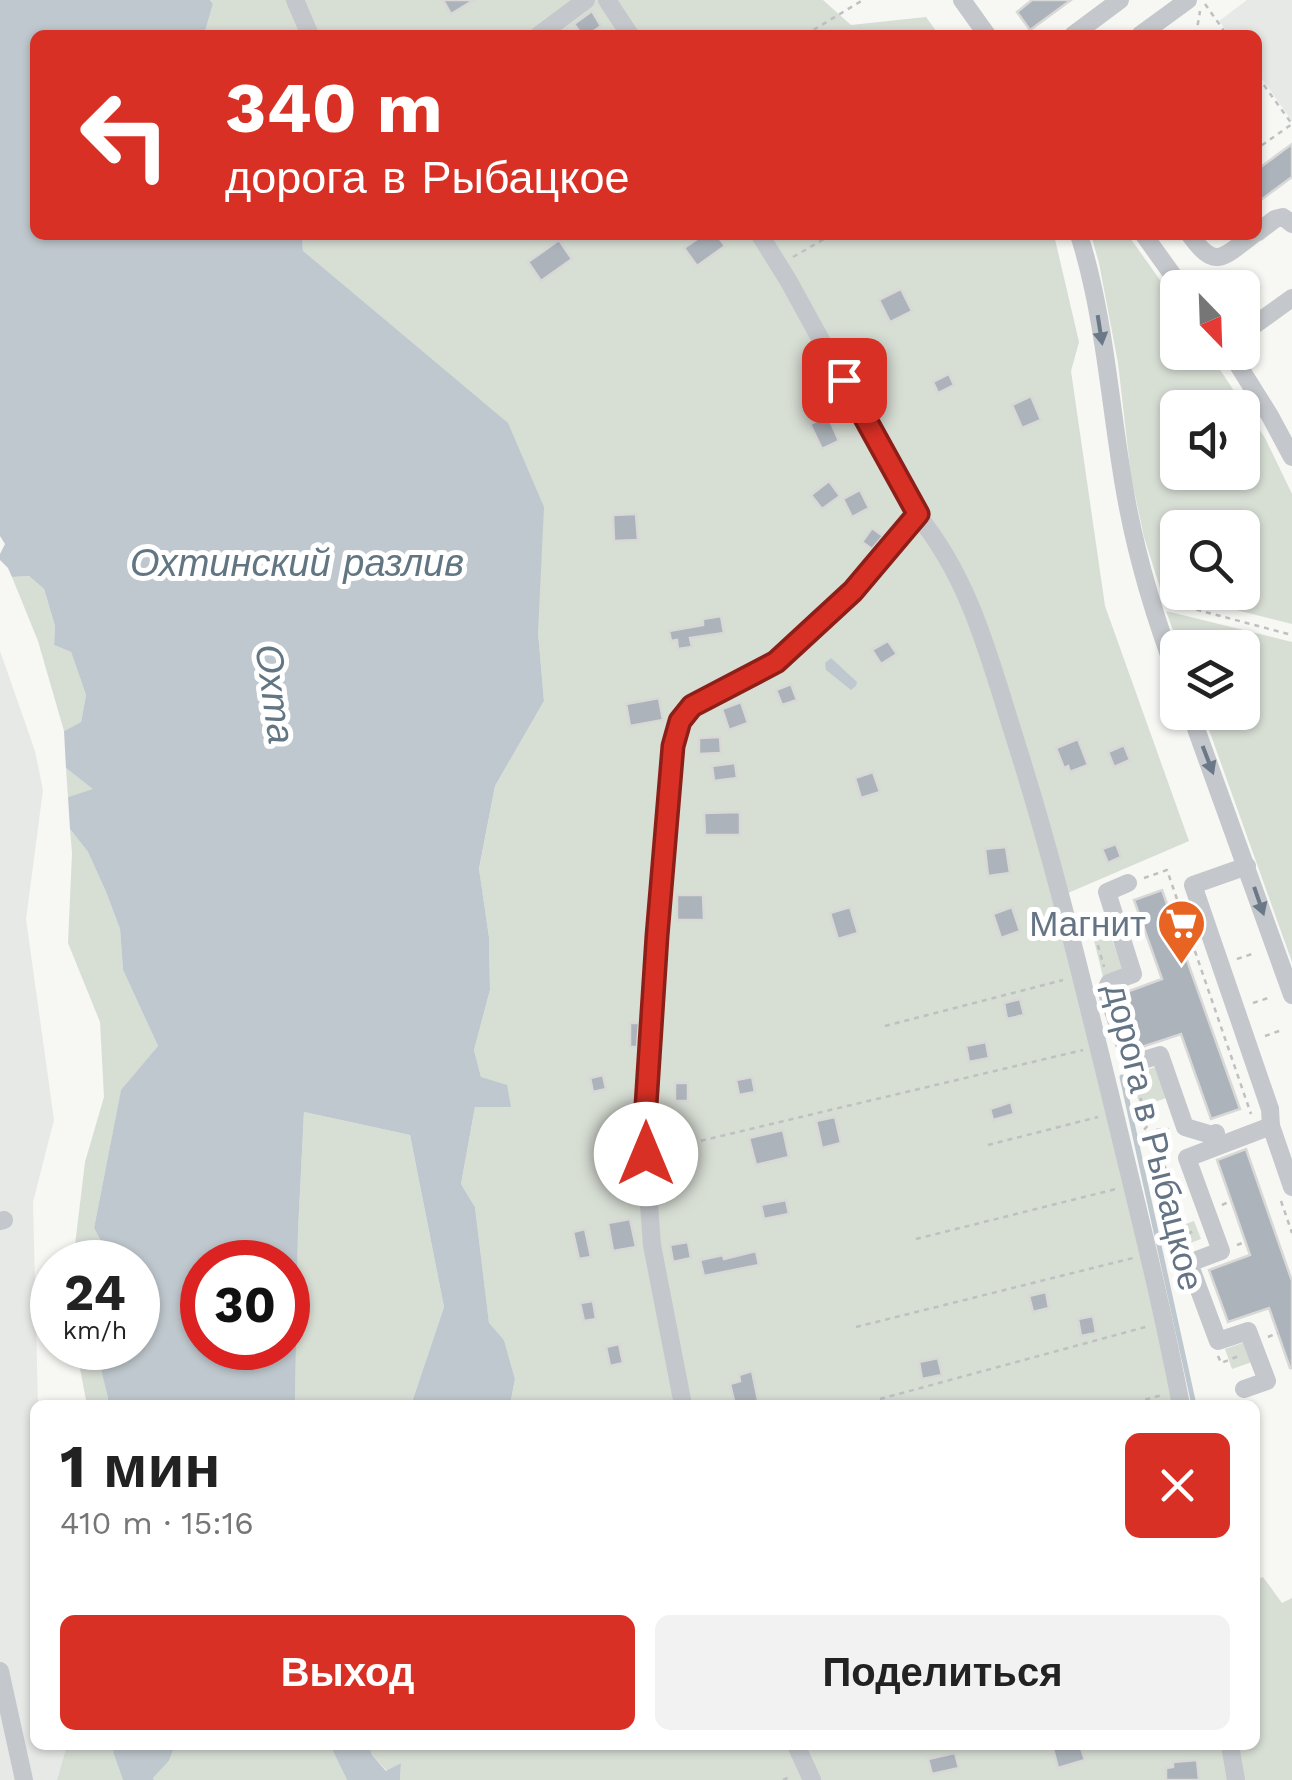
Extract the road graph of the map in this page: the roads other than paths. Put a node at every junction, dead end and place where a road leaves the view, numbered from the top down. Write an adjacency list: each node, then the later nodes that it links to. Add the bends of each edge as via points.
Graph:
1 (295, 0): 7 (street)
2 (586, 0): 8 (street)
3 (606, 0): 9 (street)
4 (962, 0): 10 (street)
5 (1120, 0): 11 (street)
6 (1188, 0): 12 (street)
7 (308, 30)
8 (545, 30)
9 (627, 30)
10 (983, 30)
11 (1079, 30)
12 (1147, 30)
13 (1292, 224): 14 (street, via 1275,219)
14 (1262, 228)
15 (763, 240): 25 (street, дорога в Рыбацкое)
16 (1081, 240): 26 (street, one-way to 26, via 1124,488)
17 (1148, 240): 20 (street)
18 (1194, 240): 19 (street, via 1213,258)
19 (1246, 240)
20 (1169, 270)
21 (1292, 298): 22 (street)
22 (1260, 321)
23 (1241, 370): 24 (street)
24 (1292, 456)
25 (918, 514): 35 (street, дорога в Рыбацкое, via 978,620 1038,811); 36 (street, via 853,591 776,662 692,706 673,746 644,1136 652,1244)
26 (1160, 633)
27 (1197, 730): 28 (street, one-way to 28)
28 (1247, 866): 30 (street, one-way to 30); 31 (street, via 1193,885 1270,1109)
29 (1128, 884): 32 (street, via 1107,892 1133,974 1106,990 1131,1064 1160,1055 1185,1128)
30 (1292, 995)
31 (1264, 1129): 33 (street); 34 (street, via 1186,1158 1221,1250 1188,1263 1218,1340 1248,1331 1267,1381)
32 (1216, 1133)
33 (1287, 1194)
34 (1244, 1390)
35 (1180, 1398)
36 (682, 1400)
37 (0, 1671): 40 (street)
38 (798, 1750): 41 (street)
39 (1231, 1750): 42 (street)
40 (24, 1780)
41 (812, 1780)
42 (1236, 1780)

